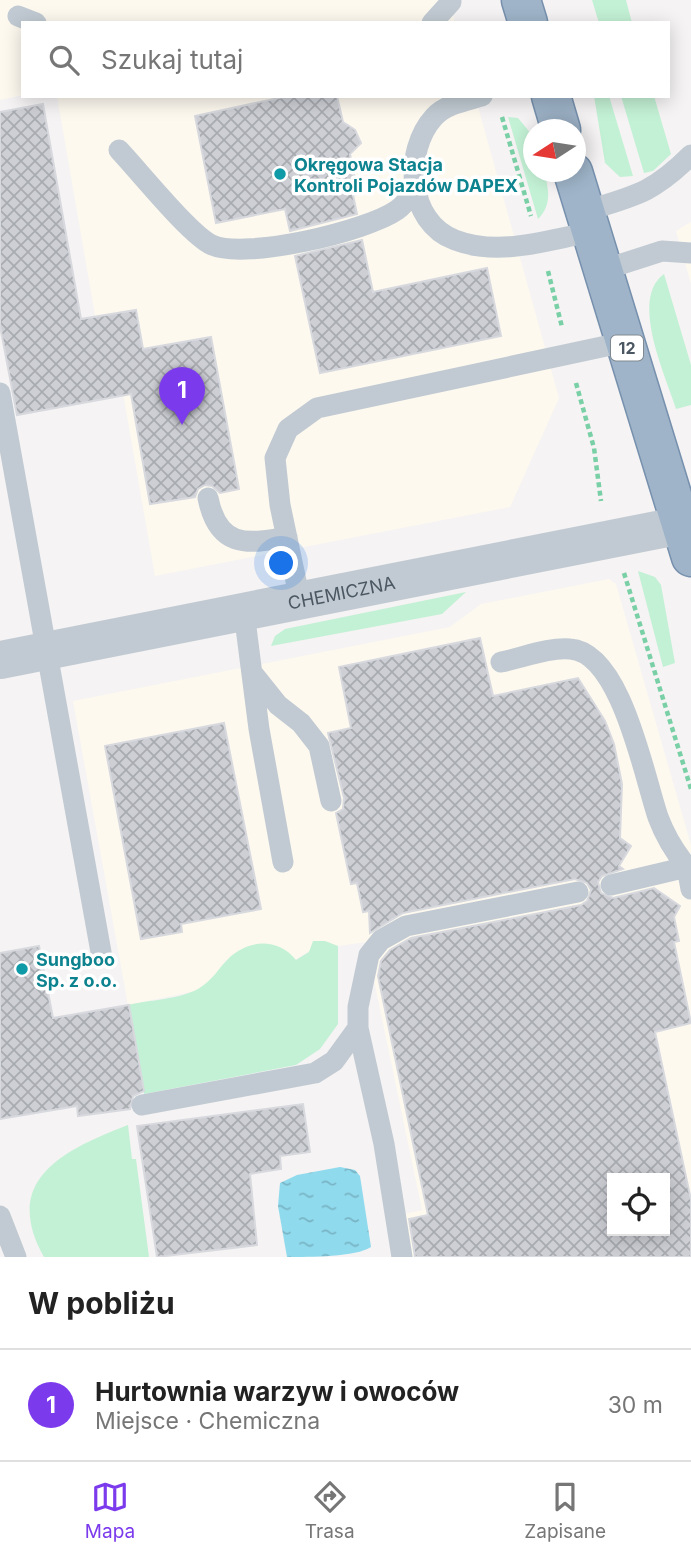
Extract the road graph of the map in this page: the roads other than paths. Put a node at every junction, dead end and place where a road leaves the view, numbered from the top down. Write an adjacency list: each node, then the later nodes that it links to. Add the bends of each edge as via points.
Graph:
1 (521, 0): 4 (highway)
2 (452, 1): 3 (lane)
3 (434, 21)
4 (527, 21)
5 (475, 98): 11 (lane, via 435,116 418,140)
6 (552, 98): 7 (highway)
7 (558, 119)
8 (119, 150): 11 (lane, via 212,245 250,250 362,227 398,210)
9 (691, 155): 12 (lane, via 665,181)
10 (576, 182): 12 (highway, 12)
11 (415, 190): 12 (lane, via 435,226 452,239 474,246 524,245)
12 (588, 221): 14 (highway, 12)
13 (691, 253): 14 (lane, via 662,251)
14 (603, 270): 15 (highway, 12)
15 (625, 342): 18 (lane, via 317,408 288,429 275,458); 19 (highway, 12)
16 (0, 393): 22 (lane)
17 (208, 498): 18 (lane, via 221,531 236,541 258,543)
18 (287, 537): 20 (lane)
19 (686, 541): 20 (street, CHEMICZNA)
20 (300, 600): 21 (street, CHEMICZNA)
21 (244, 612): 22 (street, CHEMICZNA); 25 (lane)
22 (46, 651): 23 (street, CHEMICZNA); 32 (lane)
23 (0, 660)
24 (501, 662): 28 (lane, via 569,648 588,653 603,667 622,706 666,836)
25 (254, 675): 26 (lane, via 318,746); 27 (lane, via 259,729)
26 (331, 801)
27 (284, 862)
28 (689, 867): 29 (lane); 30 (lane)
29 (611, 885)
30 (691, 889)
31 (578, 892): 33 (lane, via 394,931 369,955)
32 (101, 952)
33 (358, 1028): 34 (lane, via 334,1061 315,1073); 37 (lane, via 384,1144)
34 (142, 1105)
35 (0, 1216): 36 (lane)
36 (16, 1257)
37 (402, 1257)

